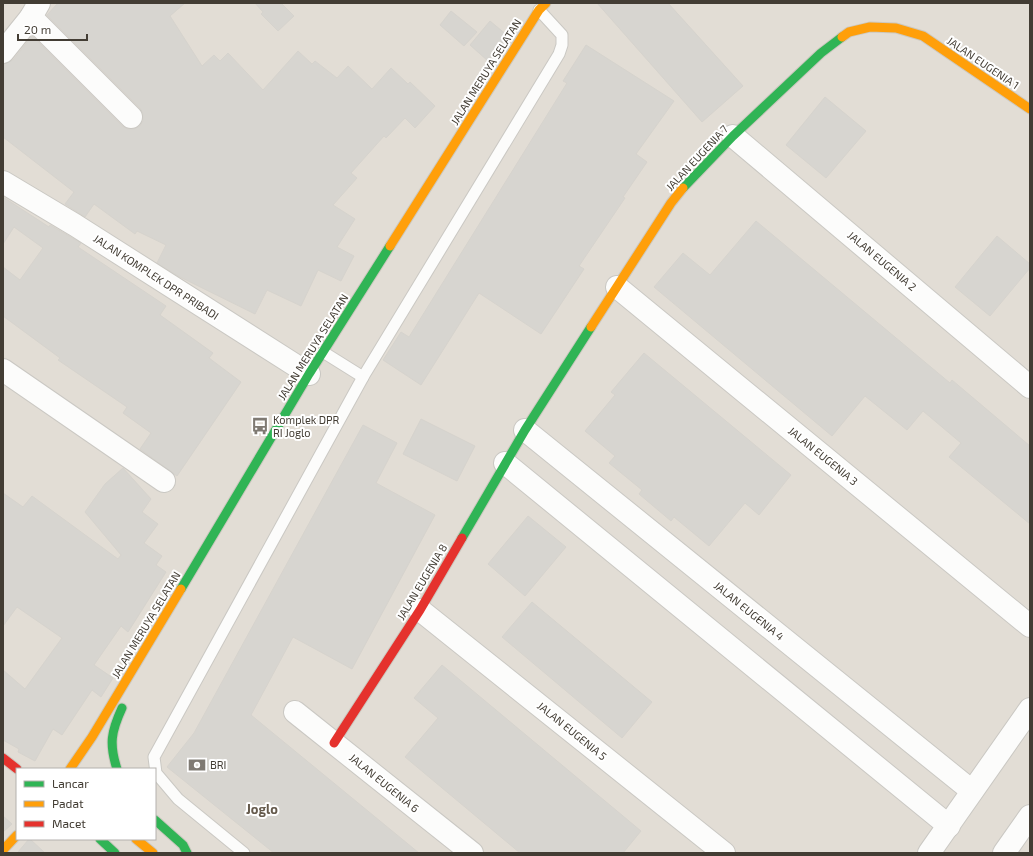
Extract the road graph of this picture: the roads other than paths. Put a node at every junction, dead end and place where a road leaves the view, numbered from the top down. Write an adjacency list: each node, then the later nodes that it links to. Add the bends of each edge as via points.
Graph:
1 (543, 6): 10 (main road, JALAN MERUYA SELATAN); 13 (lane, via 562,35 559,54)
2 (35, 10): 4 (street); 6 (street)
3 (923, 36): 5 (main road, JALAN EUGENIA 1); 7 (main road, JALAN EUGENIA 7, via 896,28 870,27 849,32 822,53)
4 (3, 52)
5 (1030, 108)
6 (131, 117)
7 (733, 136): 9 (main road, JALAN EUGENIA 7, via 694,175 671,203); 14 (street, JALAN EUGENIA 2)
8 (3, 182): 12 (street, JALAN KOMPLEK DPR PRIBADI)
9 (616, 287): 15 (main road, JALAN EUGENIA 7); 19 (street, JALAN EUGENIA 3)
10 (323, 352): 12 (main road, JALAN MERUYA SELATAN); 13 (lane)
11 (3, 370): 17 (street)
12 (309, 374): 20 (main road, JALAN MERUYA SELATAN)
13 (363, 377): 28 (lane, via 154,757)
14 (1030, 387)
15 (525, 430): 16 (main road, JALAN EUGENIA 8); 30 (street, JALAN EUGENIA 4)
16 (505, 463): 18 (main road, JALAN EUGENIA 8); 32 (street)
17 (164, 481)
18 (420, 610): 23 (main road, JALAN EUGENIA 8); 43 (street, JALAN EUGENIA 5)
19 (1030, 626)
20 (133, 670): 26 (main road, JALAN MERUYA SELATAN); 27 (main road, via 127,697 112,729 110,742)
21 (1030, 708): 30 (street)
22 (295, 712): 23 (street, JALAN EUGENIA 6)
23 (334, 743): 42 (street, JALAN EUGENIA 6)
24 (3, 758): 25 (main road)
25 (16, 768)
26 (71, 768)
27 (117, 768)
28 (155, 768)
29 (156, 772): 41 (lane, via 178,799)
30 (972, 792): 32 (street)
31 (156, 821): 40 (main road, via 183,845)
32 (949, 826): 44 (street)
33 (1026, 830): 45 (street)
34 (16, 835): 37 (main road)
35 (101, 840): 38 (main road)
36 (137, 840): 39 (main road)
37 (3, 850)
38 (115, 853)
39 (153, 853)
40 (187, 853)
41 (244, 853)
42 (472, 853)
43 (724, 853)
44 (929, 853)
45 (1004, 853)

